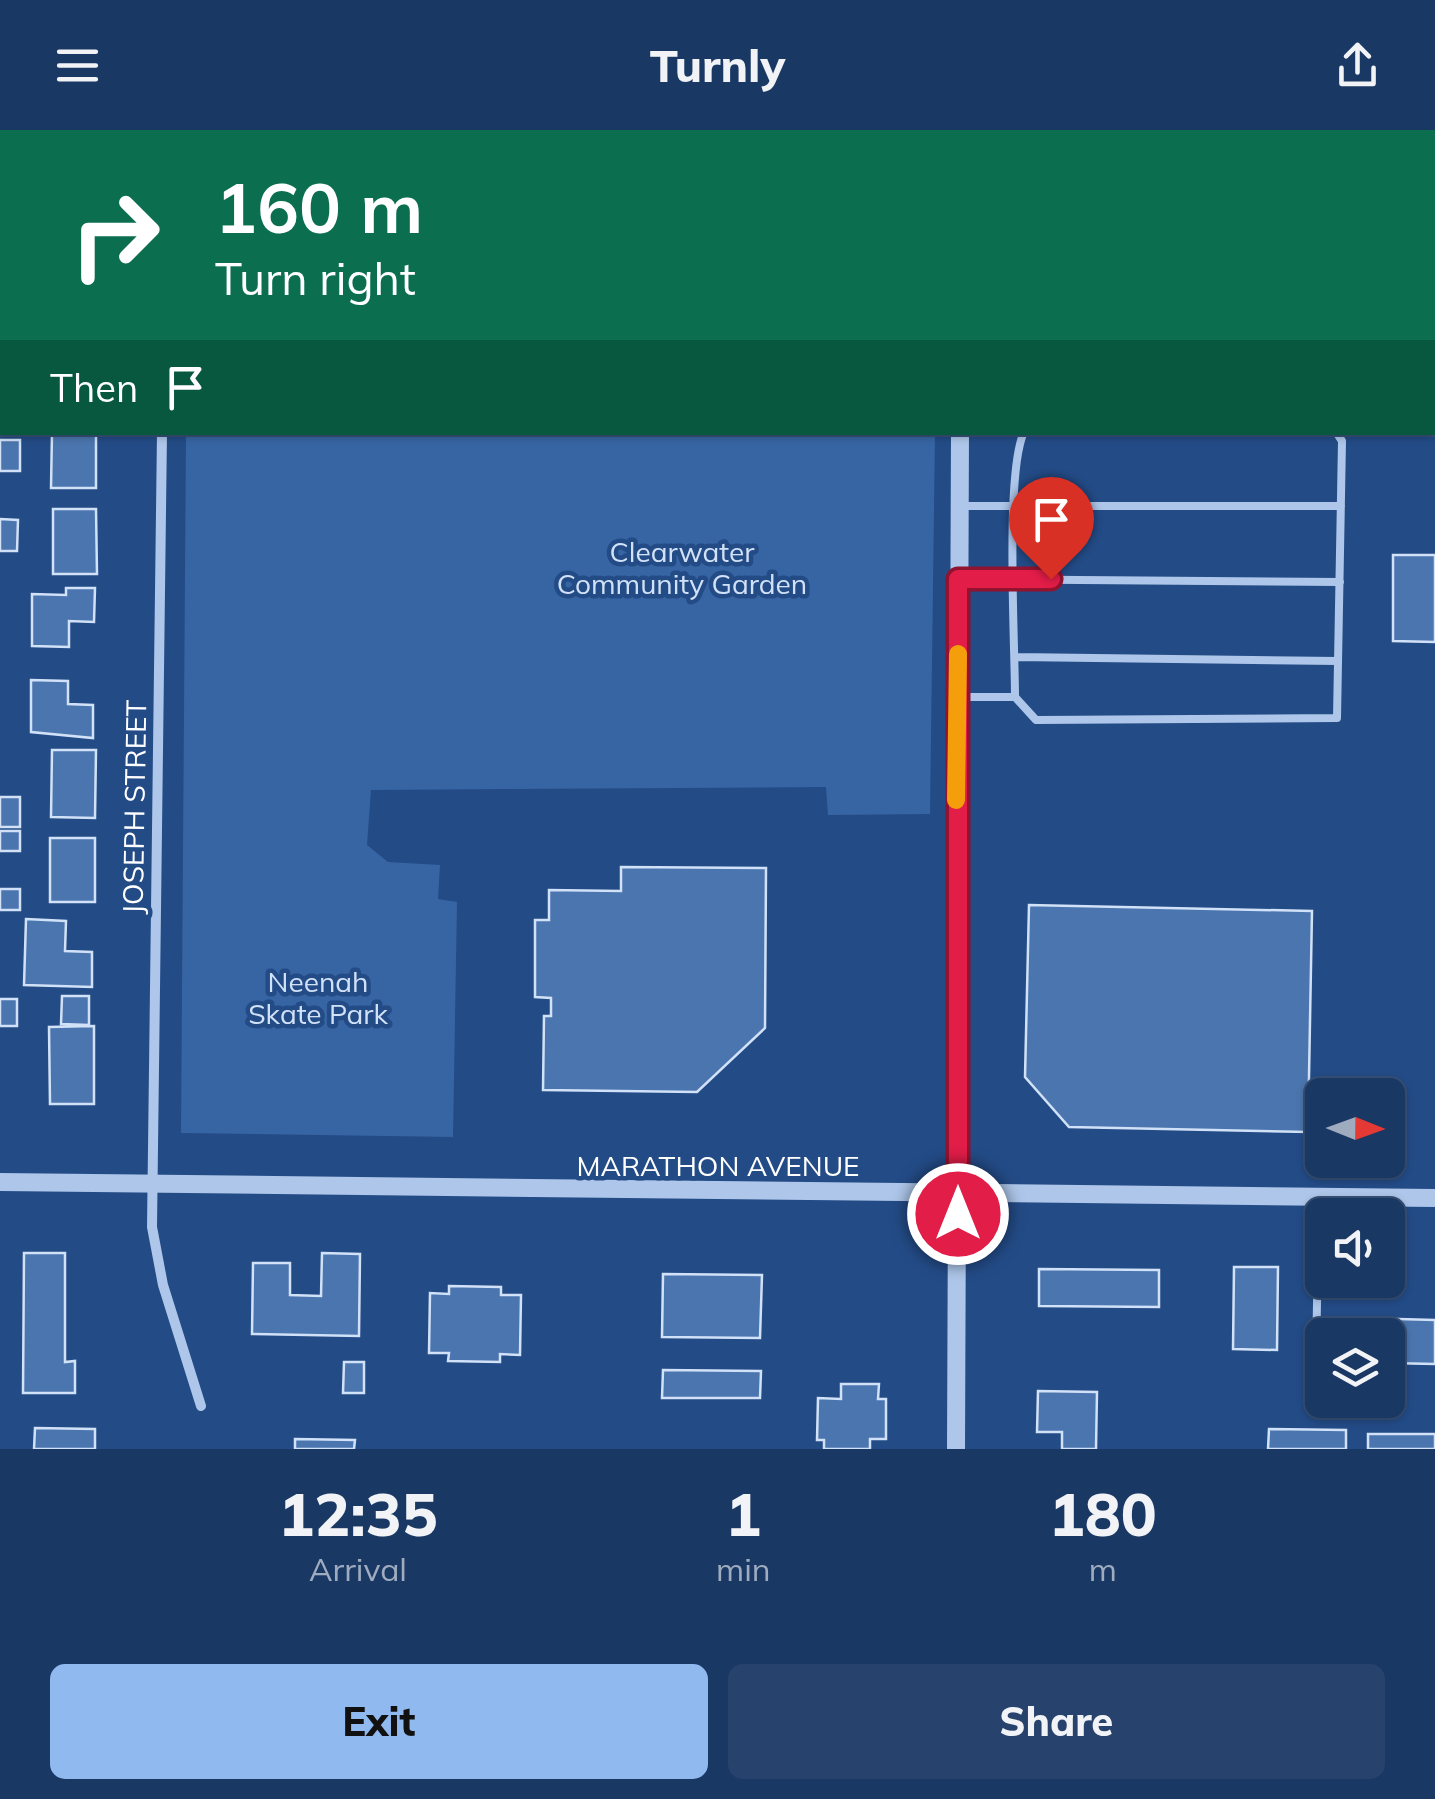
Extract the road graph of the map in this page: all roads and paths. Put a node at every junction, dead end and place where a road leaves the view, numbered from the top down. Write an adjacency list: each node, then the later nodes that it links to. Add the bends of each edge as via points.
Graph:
1 (162, 435): 16 (street, JOSEPH STREET)
2 (960, 435): 5 (street)
3 (1023, 435): 6 (lane)
4 (1339, 437): 7 (lane)
5 (959, 506): 6 (lane); 8 (street)
6 (1014, 506): 7 (lane); 9 (lane)
7 (1341, 506): 10 (lane)
8 (958, 579): 9 (lane); 13 (street)
9 (1015, 579): 10 (lane); 11 (lane)
10 (1340, 582): 12 (lane)
11 (1014, 657): 12 (lane); 14 (lane)
12 (1338, 661): 14 (lane, via 1337,718 1036,720)
13 (957, 696): 14 (lane); 17 (street)
14 (1015, 697)
15 (0, 1182): 16 (street, MARATHON AVENUE)
16 (153, 1183): 17 (street, MARATHON AVENUE); 21 (street, JOSEPH STREET, via 155,1250)
17 (958, 1193): 18 (street, MARATHON AVENUE); 22 (street)
18 (1318, 1198)
19 (1405, 1198): 20 (street, MARATHON AVENUE)
20 (1435, 1198)
21 (202, 1406)
22 (956, 1449)

